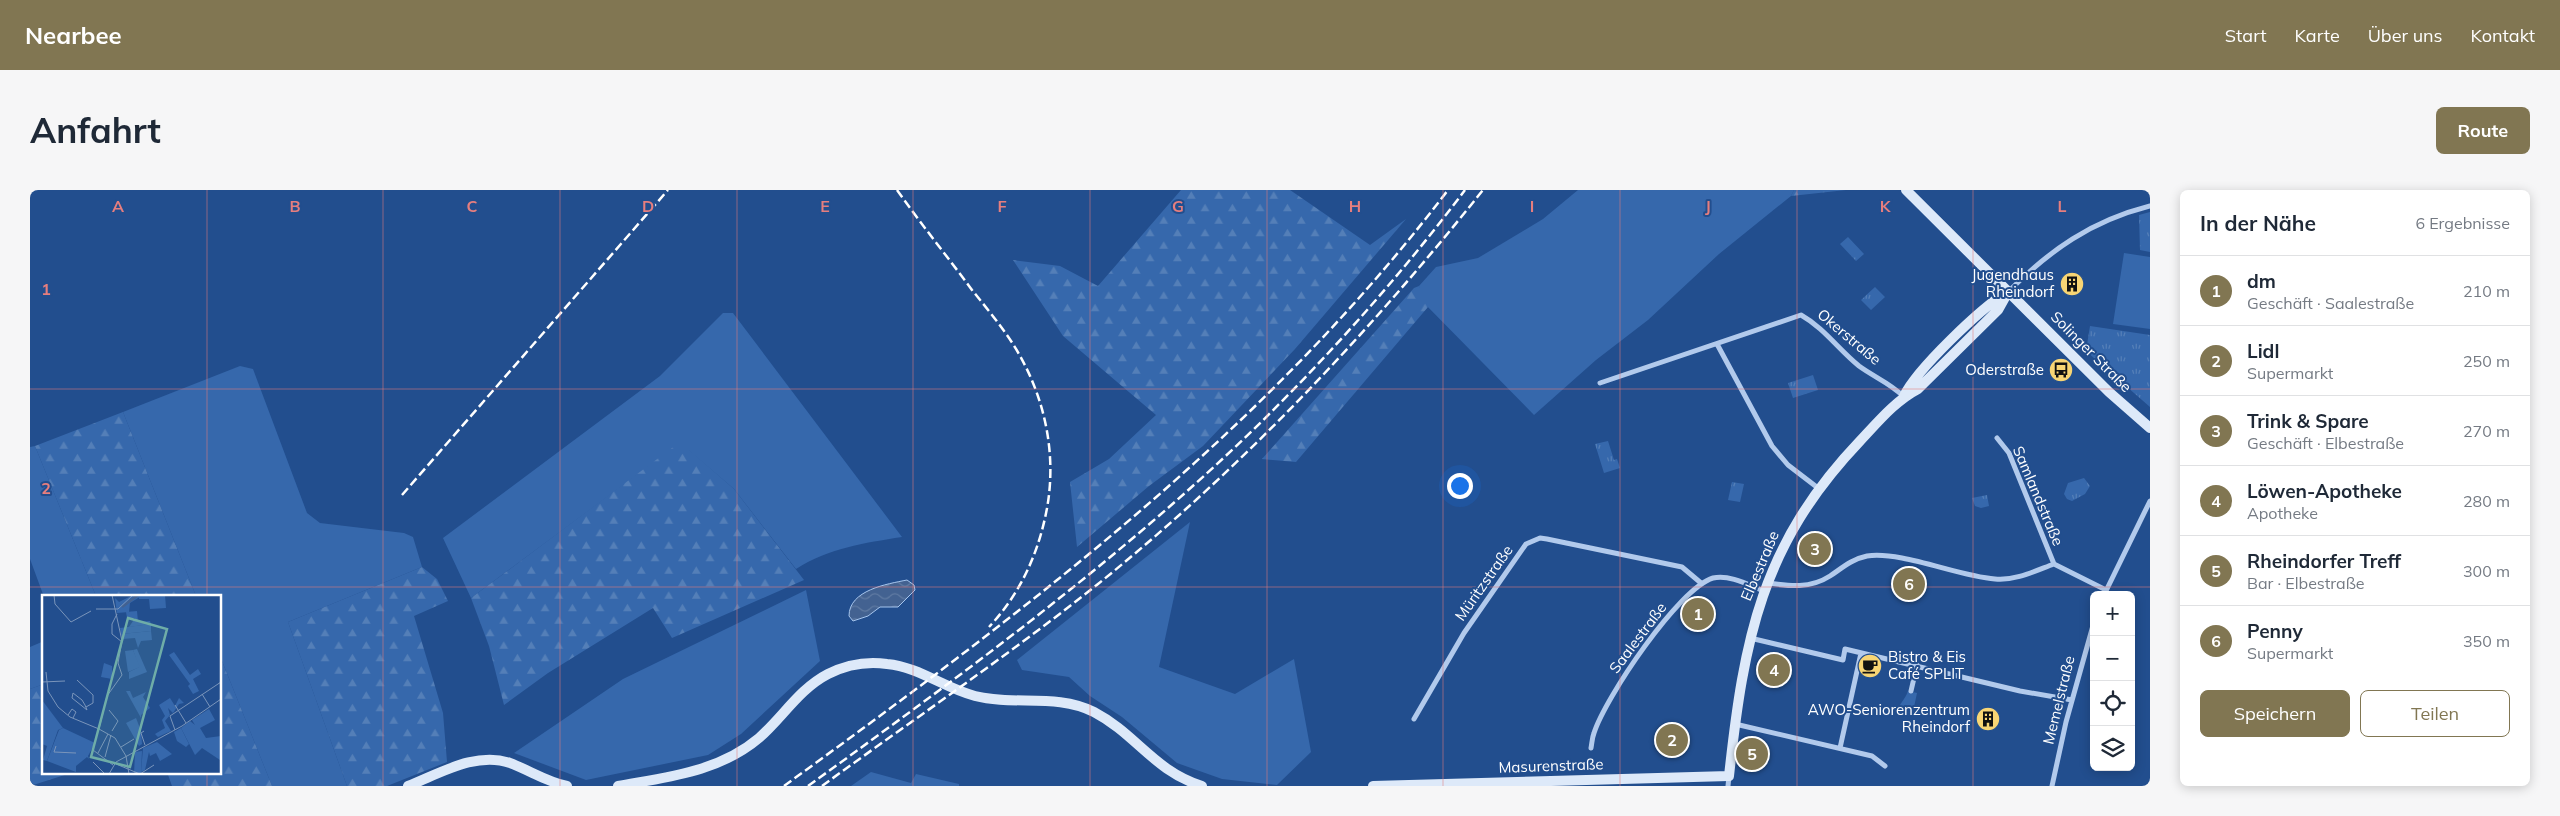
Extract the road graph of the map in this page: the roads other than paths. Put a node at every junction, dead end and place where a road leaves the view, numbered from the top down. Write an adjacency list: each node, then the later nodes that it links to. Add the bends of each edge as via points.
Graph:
1 (1906, 190): 3 (main road, Solinger Straße)
2 (2150, 206): 3 (street, via 2112,218 2066,242 2039,260)
3 (2008, 292): 6 (main road, Elbestraße, via 1998,310 1918,388); 7 (main road, Solinger Straße, via 2127,410)
4 (1717, 344): 5 (street, Okerstraße); 6 (street, Okerstraße, via 1801,315 1860,367); 9 (street, via 1772,446 1788,466)
5 (1600, 383)
6 (1904, 396): 9 (main road, Elbestraße)
7 (2150, 428)
8 (1997, 438): 11 (street, Samlandstraße, via 2009,453)
9 (1818, 488): 13 (main road, Elbestraße, via 1793,527)
10 (2150, 501): 15 (street)
11 (2054, 564): 13 (street, via 2013,578 1994,580 1886,556 1867,556 1849,562 1828,577 1809,585); 14 (street)
12 (1700, 583): 13 (street, via 1730,578); 22 (street, Müritzstraße, via 1682,567 1547,539 1532,540 1480,609); 24 (street, Saalestraße, via 1664,623 1626,674 1593,734)
13 (1766, 587): 17 (main road, Elbestraße)
14 (2103, 591)
15 (2105, 591)
16 (2090, 636): 21 (street, Memelstraße)
17 (1750, 638): 18 (street, via 1843,660 1845,649); 23 (main road, Elbestraße, via 1744,657)
18 (1861, 652): 19 (street); 25 (street)
19 (1920, 666): 20 (street); 21 (street, via 2020,691)
20 (1911, 691)
21 (2072, 700): 33 (street, Memelstraße)
22 (1414, 718)
23 (1735, 724): 25 (street); 27 (main road, Elbestraße)
24 (1591, 748)
25 (1840, 748): 26 (street, via 1872,756)
26 (1885, 766)
27 (1729, 781): 32 (main road, Masurenstraße)
28 (408, 786): 29 (main road, via 465,764 493,759)
29 (567, 786)
30 (618, 786): 31 (main road, via 720,763 760,737 815,681 850,666 874,663 909,668 974,696 1059,702 1092,711 1120,729 1161,767 1187,782)
31 (1202, 786)
32 (1373, 786)
33 (2052, 786)

